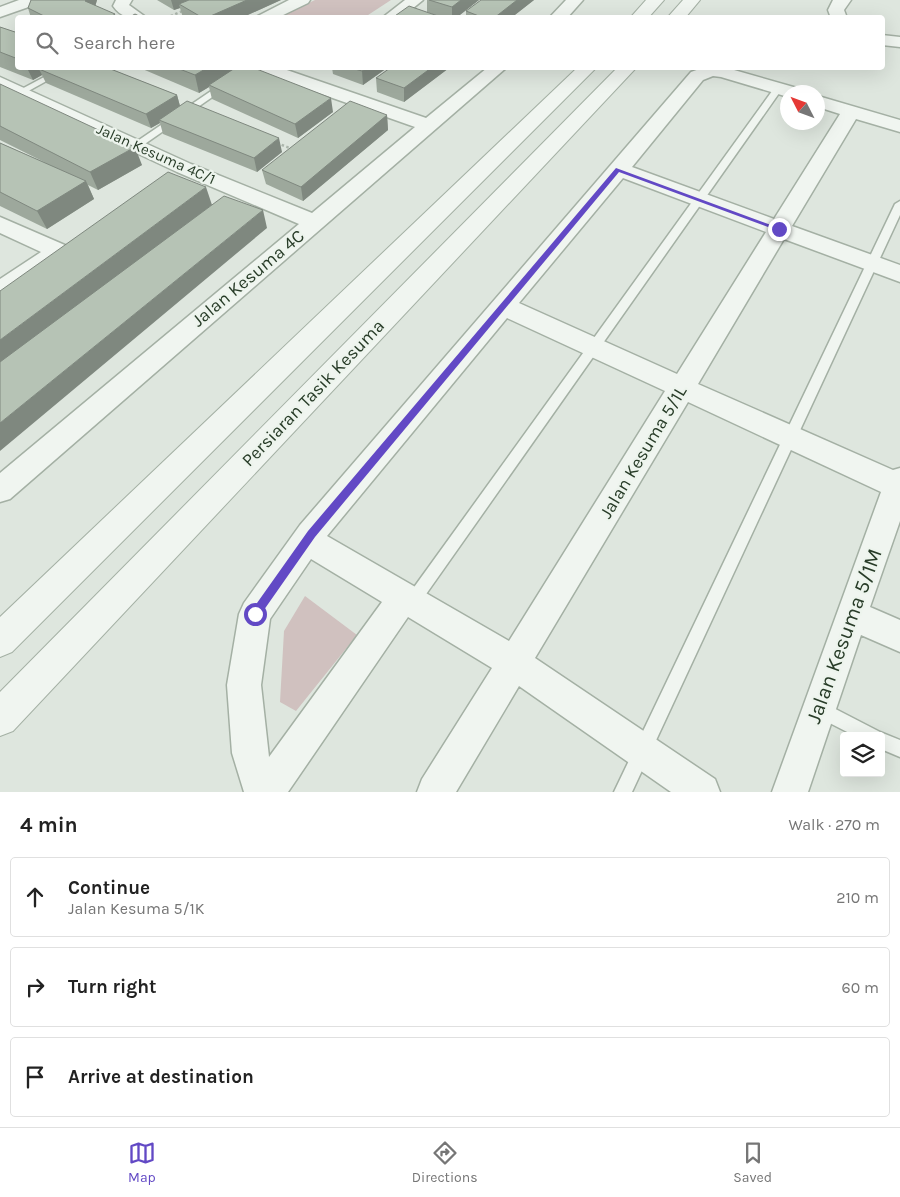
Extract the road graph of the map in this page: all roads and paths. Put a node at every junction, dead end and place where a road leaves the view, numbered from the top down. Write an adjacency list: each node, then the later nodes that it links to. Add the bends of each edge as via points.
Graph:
1 (34, 0): 10 (street)
2 (124, 0): 11 (street, via 121,6)
3 (302, 0): 13 (street)
4 (415, 0): 14 (street)
5 (575, 0): 15 (street)
6 (656, 0): 16 (street)
7 (692, 0): 17 (street)
8 (843, 0): 18 (street, via 836,10)
9 (192, 7): 12 (path)
10 (0, 12)
11 (133, 15)
12 (173, 15)
13 (269, 15)
14 (399, 15)
15 (559, 15)
16 (641, 15)
17 (678, 15)
18 (838, 15)
19 (885, 40): 20 (street)
20 (900, 42)
21 (62, 70): 31 (lane)
22 (247, 70): 37 (lane)
23 (272, 70): 28 (street)
24 (316, 70): 28 (street)
25 (495, 70): 35 (street, Jalan Kesuma 4C)
26 (585, 70): 61 (street)
27 (625, 70): 64 (street, Persiaran Tasik Kesuma)
28 (301, 80): 35 (street)
29 (0, 82): 31 (street, Jalan Kesuma 4C/1)
30 (780, 90): 41 (street, via 711,70 697,76)
31 (20, 92): 37 (street, Jalan Kesuma 4C/1)
32 (780, 96): 43 (lane)
33 (825, 103): 34 (street)
34 (851, 111): 36 (street); 47 (street, Jalan Kesuma 5/1L)
35 (428, 125): 45 (street, Jalan Kesuma 4C)
36 (900, 126)
37 (136, 146): 40 (street, Jalan Kesuma 4C/1)
38 (294, 150): 39 (path)
39 (286, 156)
40 (184, 168): 42 (street); 45 (street, Jalan Kesuma 4C/1)
41 (618, 169): 43 (street); 51 (street)
42 (161, 184)
43 (699, 199): 47 (street); 52 (lane)
44 (900, 204): 48 (lane)
45 (314, 222): 55 (street, Jalan Kesuma 4C)
46 (0, 224): 50 (street, via 67,246)
47 (779, 229): 48 (street); 53 (street, Jalan Kesuma 5/1L)
48 (873, 264): 49 (street); 54 (lane)
49 (900, 274)
50 (0, 290)
51 (503, 306): 52 (street); 57 (street)
52 (593, 348): 53 (street); 58 (lane)
53 (682, 388): 54 (street); 62 (street, Jalan Kesuma 5/1L)
54 (791, 437): 56 (street); 68 (lane)
55 (0, 490)
56 (896, 500): 59 (street, Jalan Kesuma 5/1M)
57 (307, 540): 58 (street); 69 (street, via 255,614 244,685 250,753)
58 (408, 600): 62 (street); 70 (street)
59 (852, 615): 60 (street); 63 (street, Jalan Kesuma 5/1M)
60 (900, 636)
61 (0, 640)
62 (514, 663): 68 (street); 71 (street, Jalan Kesuma 5/1L)
63 (818, 708): 65 (lane); 74 (street, Jalan Kesuma 5/1M)
64 (0, 718)
65 (865, 732)
66 (885, 742): 67 (lane)
67 (900, 749)
68 (643, 752): 72 (lane); 73 (street)
69 (262, 792)
70 (266, 792)
71 (435, 792)
72 (623, 792)
73 (702, 792)
74 (790, 792)

